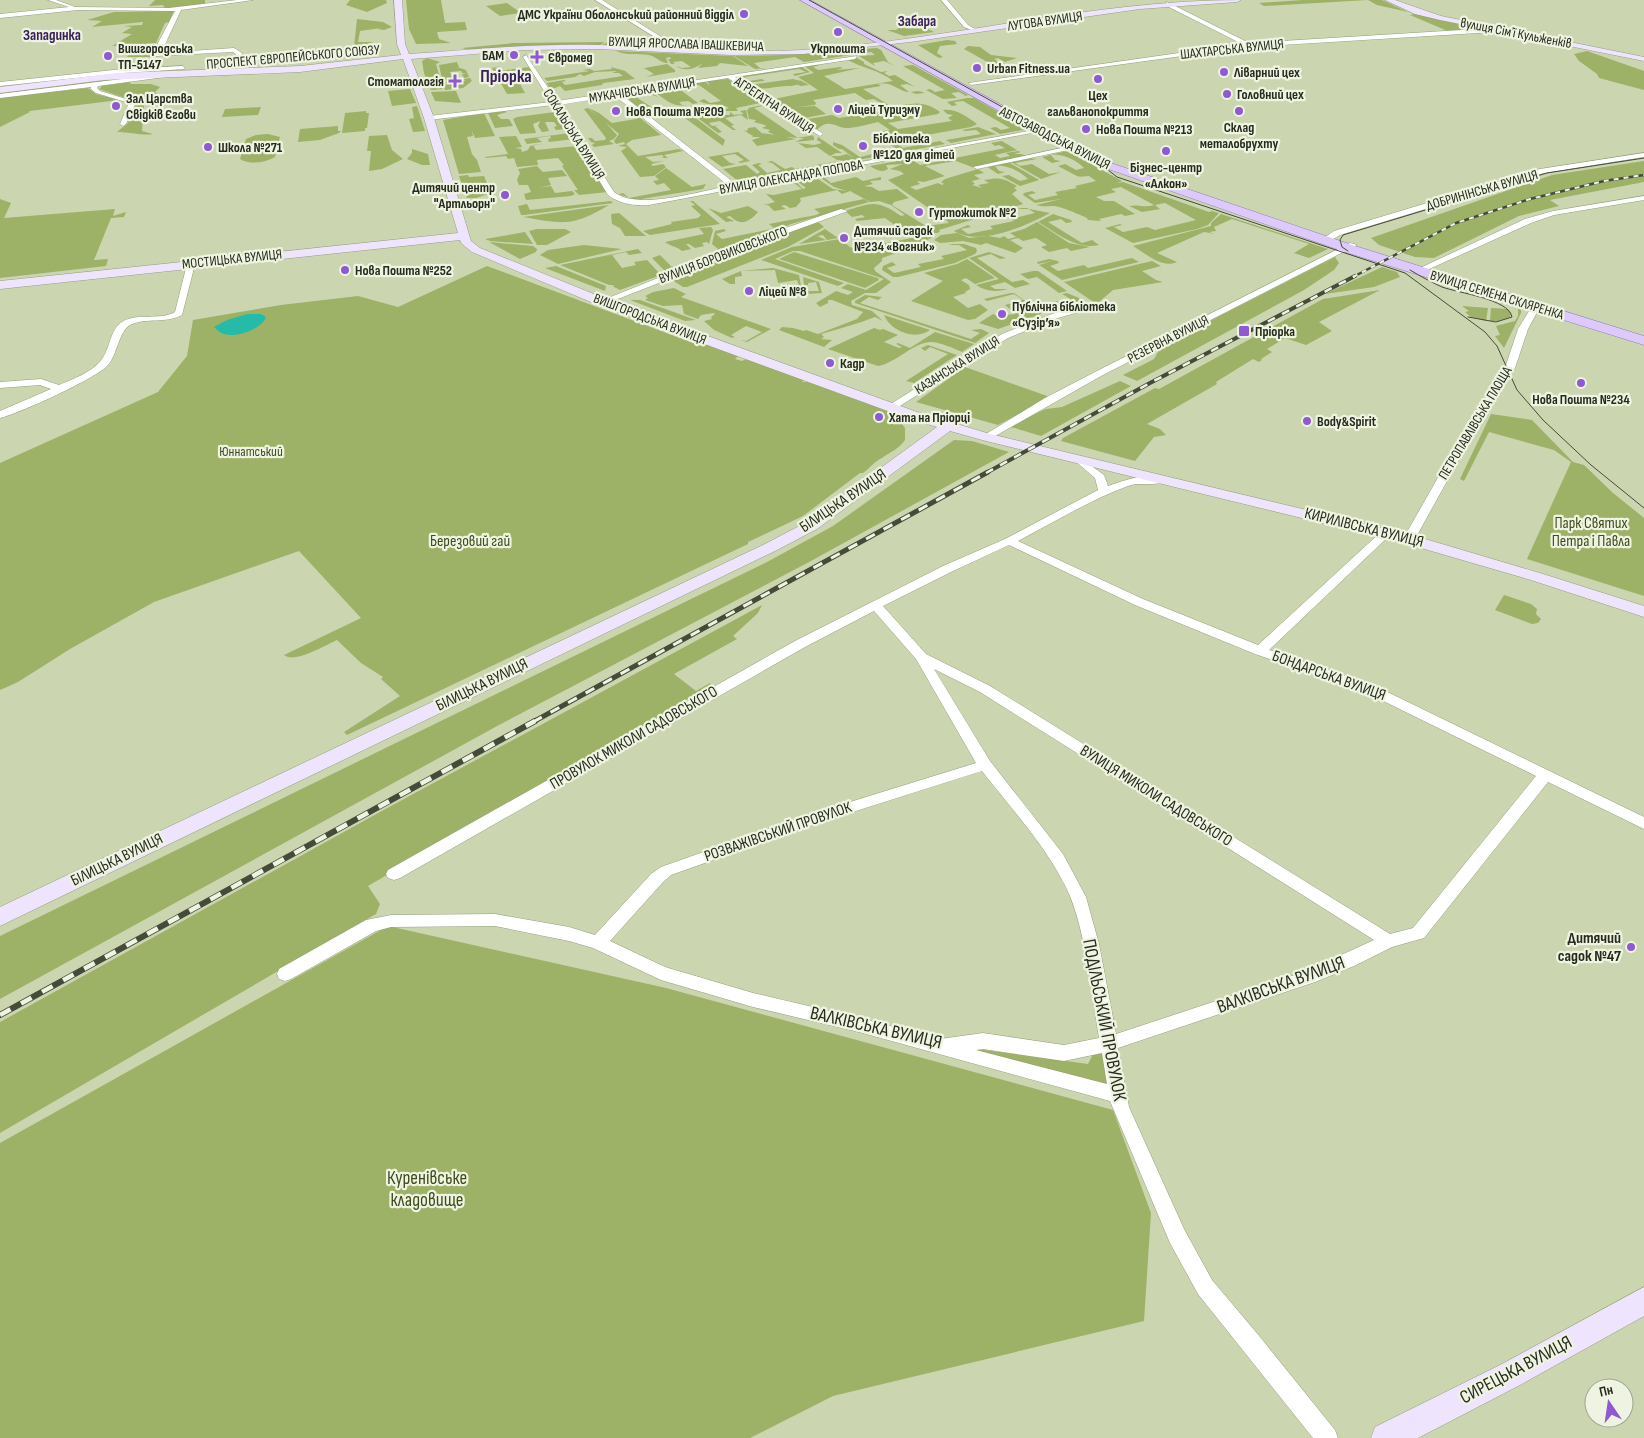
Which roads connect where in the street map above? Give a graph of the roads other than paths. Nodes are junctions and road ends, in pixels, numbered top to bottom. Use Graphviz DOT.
graph roads {
  1 [pos="51,0"];
  2 [pos="250,0"];
  3 [pos="398,0"];
  4 [pos="598,0"];
  5 [pos="804,0"];
  6 [pos="818,0"];
  7 [pos="944,0"];
  8 [pos="1158,0"];
  9 [pos="1237,0"];
  10 [pos="1389,0"];
  11 [pos="1166,4"];
  12 [pos="78,8"];
  13 [pos="179,9"];
  14 [pos="0,16"];
  15 [pos="1494,30"];
  16 [pos="975,31"];
  17 [pos="896,42"];
  18 [pos="668,43"];
  19 [pos="882,43"];
  20 [pos="1248,45"];
  21 [pos="399,48"];
  22 [pos="469,48"];
  23 [pos="377,49"];
  24 [pos="717,49"];
  25 [pos="406,57"];
  26 [pos="526,57"];
  27 [pos="855,57"];
  28 [pos="263,59"];
  29 [pos="1644,59"];
  30 [pos="238,62"];
  31 [pos="207,68"];
  32 [pos="187,70"];
  33 [pos="262,70"];
  34 [pos="729,76"];
  35 [pos="971,83"];
  36 [pos="0,84"];
  37 [pos="95,85"];
  38 [pos="0,90"];
  39 [pos="617,94"];
  40 [pos="0,96"];
  41 [pos="556,103"];
  42 [pos="429,118"];
  43 [pos="123,124"];
  44 [pos="1039,131"];
  45 [pos="820,134"];
  46 [pos="1071,148"];
  47 [pos="1644,155"];
  48 [pos="977,167"];
  49 [pos="735,187"];
  50 [pos="1644,198"];
  51 [pos="630,202"];
  52 [pos="844,211"];
  53 [pos="465,236"];
  54 [pos="1327,239"];
  55 [pos="1350,247"];
  56 [pos="191,264"];
  57 [pos="1424,268"];
  58 [pos="0,286"];
  59 [pos="602,302"];
  60 [pos="1536,306"];
  61 [pos="1083,308"];
  62 [pos="1644,336"];
  63 [pos="1644,341"];
  64 [pos="0,385"];
  65 [pos="58,388"];
  66 [pos="891,408"];
  67 [pos="0,415"];
  68 [pos="948,426"];
  69 [pos="986,436"];
  70 [pos="1079,460"];
  71 [pos="1164,479"];
  72 [pos="1104,491"];
  73 [pos="1386,533"];
  74 [pos="1409,539"];
  75 [pos="1009,541"];
  76 [pos="876,606"];
  77 [pos="1644,612"];
  78 [pos="1260,651"];
  79 [pos="921,657"];
  80 [pos="985,764"];
  81 [pos="1546,774"];
  82 [pos="1644,823"];
  83 [pos="394,874"];
  84 [pos="0,917"];
  85 [pos="1388,941"];
  86 [pos="598,943"];
  87 [pos="285,974"];
  88 [pos="1109,1044"];
  89 [pos="940,1047"];
  90 [pos="1117,1095"];
  91 [pos="1644,1301"];
  92 [pos="1327,1438"];
  93 [pos="1386,1438"];
  1 -- 12 [label="street"];
  2 -- 13 [label="street"];
  3 -- 21 [label="main road, ВИШГОРОДСЬКА ВУЛИЦЯ"];
  4 -- 18 [label="street"];
  5 -- 19 [label="main road, АВТОЗАВОДСЬКА ВУЛИЦЯ"];
  6 -- 17 [label="main road, АВТОЗАВОДСЬКА ВУЛИЦЯ"];
  7 -- 16 [label="street"];
  8 -- 11 [label="main road"];
  9 -- 11 [label="main road, ЛУГОВА ВУЛИЦЯ"];
  10 -- 15 [label="main road, вулиця Сімʼї Кульженків"];
  11 -- 16 [label="main road, ЛУГОВА ВУЛИЦЯ"];
  11 -- 20 [label="street"];
  12 -- 13 [label="street"];
  12 -- 14 [label="street"];
  13 -- 30 [label="street"];
  15 -- 20 [label="street, ШАХТАРСЬКА ВУЛИЦЯ"];
  15 -- 29 [label="main road, вулиця Сімʼї Кульженків"];
  16 -- 17 [label="main road, ЛУГОВА ВУЛИЦЯ"];
  17 -- 19 [label="main road, ЛУГОВА ВУЛИЦЯ"];
  17 -- 35 [label="main road, АВТОЗАВОДСЬКА ВУЛИЦЯ"];
  18 -- 22 [label="main road, ВУЛИЦЯ ЯРОСЛАВА ІВАШКЕВИЧА"];
  18 -- 24 [label="main road, ВУЛИЦЯ ЯРОСЛАВА ІВАШКЕВИЧА"];
  19 -- 24 [label="main road, ВУЛИЦЯ ЯРОСЛАВА ІВАШКЕВИЧА"];
  19 -- 44 [label="main road, АВТОЗАВОДСЬКА ВУЛИЦЯ"];
  20 -- 35 [label="street, ШАХТАРСЬКА ВУЛИЦЯ"];
  21 -- 22 [label="main road, ВУЛИЦЯ ЯРОСЛАВА ІВАШКЕВИЧА"];
  21 -- 25 [label="main road, ВИШГОРОДСЬКА ВУЛИЦЯ"];
  22 -- 24 [label="main road, ВУЛИЦЯ ЯРОСЛАВА ІВАШКЕВИЧА"];
  22 -- 25 [label="main road, ВУЛИЦЯ ЯРОСЛАВА ІВАШКЕВИЧА"];
  23 -- 28 [label="main road, ПРОСПЕКТ ЄВРОПЕЙСЬКОГО СОЮЗУ"];
  25 -- 33 [label="main road, ПРОСПЕКТ ЄВРОПЕЙСЬКОГО СОЮЗУ"];
  25 -- 42 [label="main road, ВИШГОРОДСЬКА ВУЛИЦЯ"];
  26 -- 41 [label="street, СОКАЛЬСЬКА ВУЛИЦЯ"];
  27 -- 34 [label="street, МУКАЧІВСЬКА ВУЛИЦЯ"];
  28 -- 30 [label="main road, ПРОСПЕКТ ЄВРОПЕЙСЬКОГО СОЮЗУ"];
  28 -- 33 [label="main road"];
  30 -- 31 [label="main road, ПРОСПЕКТ ЄВРОПЕЙСЬКОГО СОЮЗУ"];
  31 -- 32 [label="main road, ПРОСПЕКТ ЄВРОПЕЙСЬКОГО СОЮЗУ"];
  31 -- 33 [label="main road, ПРОСПЕКТ ЄВРОПЕЙСЬКОГО СОЮЗУ"];
  32 -- 36 [label="street, ПРОСПЕКТ ЄВРОПЕЙСЬКОГО СОЮЗУ"];
  32 -- 37 [label="street, ПРОСПЕКТ ЄВРОПЕЙСЬКОГО СОЮЗУ"];
  32 -- 38 [label="main road, ПРОСПЕКТ ЄВРОПЕЙСЬКОГО СОЮЗУ"];
  34 -- 39 [label="street, МУКАЧІВСЬКА ВУЛИЦЯ"];
  34 -- 45 [label="street, АГРЕГАТНА ВУЛИЦЯ"];
  35 -- 54 [label="main road, АВТОЗАВОДСЬКА ВУЛИЦЯ"];
  37 -- 40 [label="street, ПРОСПЕКТ ЄВРОПЕЙСЬКОГО СОЮЗУ"];
  37 -- 43 [label="street"];
  39 -- 41 [label="street, МУКАЧІВСЬКА ВУЛИЦЯ"];
  39 -- 49 [label="street"];
  41 -- 42 [label="street, МУКАЧІВСЬКА ВУЛИЦЯ"];
  41 -- 51 [label="street, СОКАЛЬСЬКА ВУЛИЦЯ"];
  42 -- 53 [label="main road, ВИШГОРОДСЬКА ВУЛИЦЯ"];
  44 -- 46 [label="main road, АВТОЗАВОДСЬКА ВУЛИЦЯ"];
  44 -- 49 [label="street, ВУЛИЦЯ ОЛЕКСАНДРА ПОПОВА"];
  46 -- 48 [label="street"];
  46 -- 54 [label="main road, АВТОЗАВОДСЬКА ВУЛИЦЯ"];
  47 -- 54 [label="street, ДОБРИНІНСЬКА ВУЛИЦЯ"];
  49 -- 51 [label="street, ВУЛИЦЯ ОЛЕКСАНДРА ПОПОВА"];
  50 -- 57 [label="street"];
  52 -- 59 [label="street, ВУЛИЦЯ БОРОВИКОВСЬКОГО"];
  53 -- 56 [label="main road, МОСТИЦЬКА ВУЛИЦЯ"];
  53 -- 59 [label="main road, ВИШГОРОДСЬКА ВУЛИЦЯ"];
  54 -- 55 [label="main road, АВТОЗАВОДСЬКА ВУЛИЦЯ"];
  55 -- 57 [label="main road, ВУЛИЦЯ СЕМЕНА СКЛЯРЕНКА"];
  55 -- 60 [label="main road, ВУЛИЦЯ СЕМЕНА СКЛЯРЕНКА"];
  55 -- 69 [label="street, РЕЗЕРВНА ВУЛИЦЯ"];
  56 -- 58 [label="main road, МОСТИЦЬКА ВУЛИЦЯ"];
  56 -- 65 [label="street"];
  57 -- 60 [label="main road, ВУЛИЦЯ СЕМЕНА СКЛЯРЕНКА"];
  59 -- 66 [label="main road, ВИШГОРОДСЬКА ВУЛИЦЯ"];
  60 -- 62 [label="main road, ВУЛИЦЯ СЕМЕНА СКЛЯРЕНКА"];
  60 -- 63 [label="main road, ВУЛИЦЯ СЕМЕНА СКЛЯРЕНКА"];
  60 -- 74 [label="street, ПЕТРОПАВЛІВСЬКА ПЛОЩА"];
  61 -- 66 [label="street, КАЗАНСЬКА ВУЛИЦЯ"];
  64 -- 65 [label="street"];
  65 -- 67 [label="street"];
  66 -- 68 [label="main road, ВИШГОРОДСЬКА ВУЛИЦЯ"];
  68 -- 69 [label="main road, ВИШГОРОДСЬКА ВУЛИЦЯ"];
  68 -- 84 [label="main road, БІЛИЦЬКА ВУЛИЦЯ"];
  69 -- 70 [label="main road, ВИШГОРОДСЬКА ВУЛИЦЯ"];
  70 -- 71 [label="main road, КИРИЛІВСЬКА ВУЛИЦЯ"];
  70 -- 72 [label="street"];
  71 -- 72 [label="street"];
  71 -- 73 [label="main road, КИРИЛІВСЬКА ВУЛИЦЯ"];
  72 -- 75 [label="street"];
  73 -- 74 [label="main road, КИРИЛІВСЬКА ВУЛИЦЯ"];
  73 -- 78 [label="street"];
  74 -- 77 [label="main road, КИРИЛІВСЬКА ВУЛИЦЯ"];
  75 -- 76 [label="street"];
  75 -- 78 [label="street, БОНДАРСЬКА ВУЛИЦЯ"];
  76 -- 79 [label="street, ПОДІЛЬСЬКИЙ ПРОВУЛОК"];
  76 -- 83 [label="street, ПРОВУЛОК МИКОЛИ САДОВСЬКОГО"];
  78 -- 81 [label="street, БОНДАРСЬКА ВУЛИЦЯ"];
  79 -- 80 [label="street, ПОДІЛЬСЬКИЙ ПРОВУЛОК"];
  79 -- 85 [label="street, ВУЛИЦЯ МИКОЛИ САДОВСЬКОГО"];
  80 -- 86 [label="street, РОЗВАЖІВСЬКИЙ ПРОВУЛОК"];
  80 -- 88 [label="street, ПОДІЛЬСЬКИЙ ПРОВУЛОК"];
  81 -- 82 [label="street, БОНДАРСЬКА ВУЛИЦЯ"];
  81 -- 85 [label="street, ВАЛКІВСЬКА ВУЛИЦЯ"];
  85 -- 88 [label="street, ВАЛКІВСЬКА ВУЛИЦЯ"];
  86 -- 87 [label="street, ВАЛКІВСЬКА ВУЛИЦЯ"];
  86 -- 89 [label="street, ВАЛКІВСЬКА ВУЛИЦЯ"];
  88 -- 89 [label="street, ВАЛКІВСЬКА ВУЛИЦЯ"];
  88 -- 90 [label="street, ПОДІЛЬСЬКИЙ ПРОВУЛОК"];
  89 -- 90 [label="street"];
  90 -- 92 [label="street, ПОДІЛЬСЬКИЙ ПРОВУЛОК"];
  91 -- 93 [label="main road, СИРЕЦЬКА ВУЛИЦЯ"];
}
